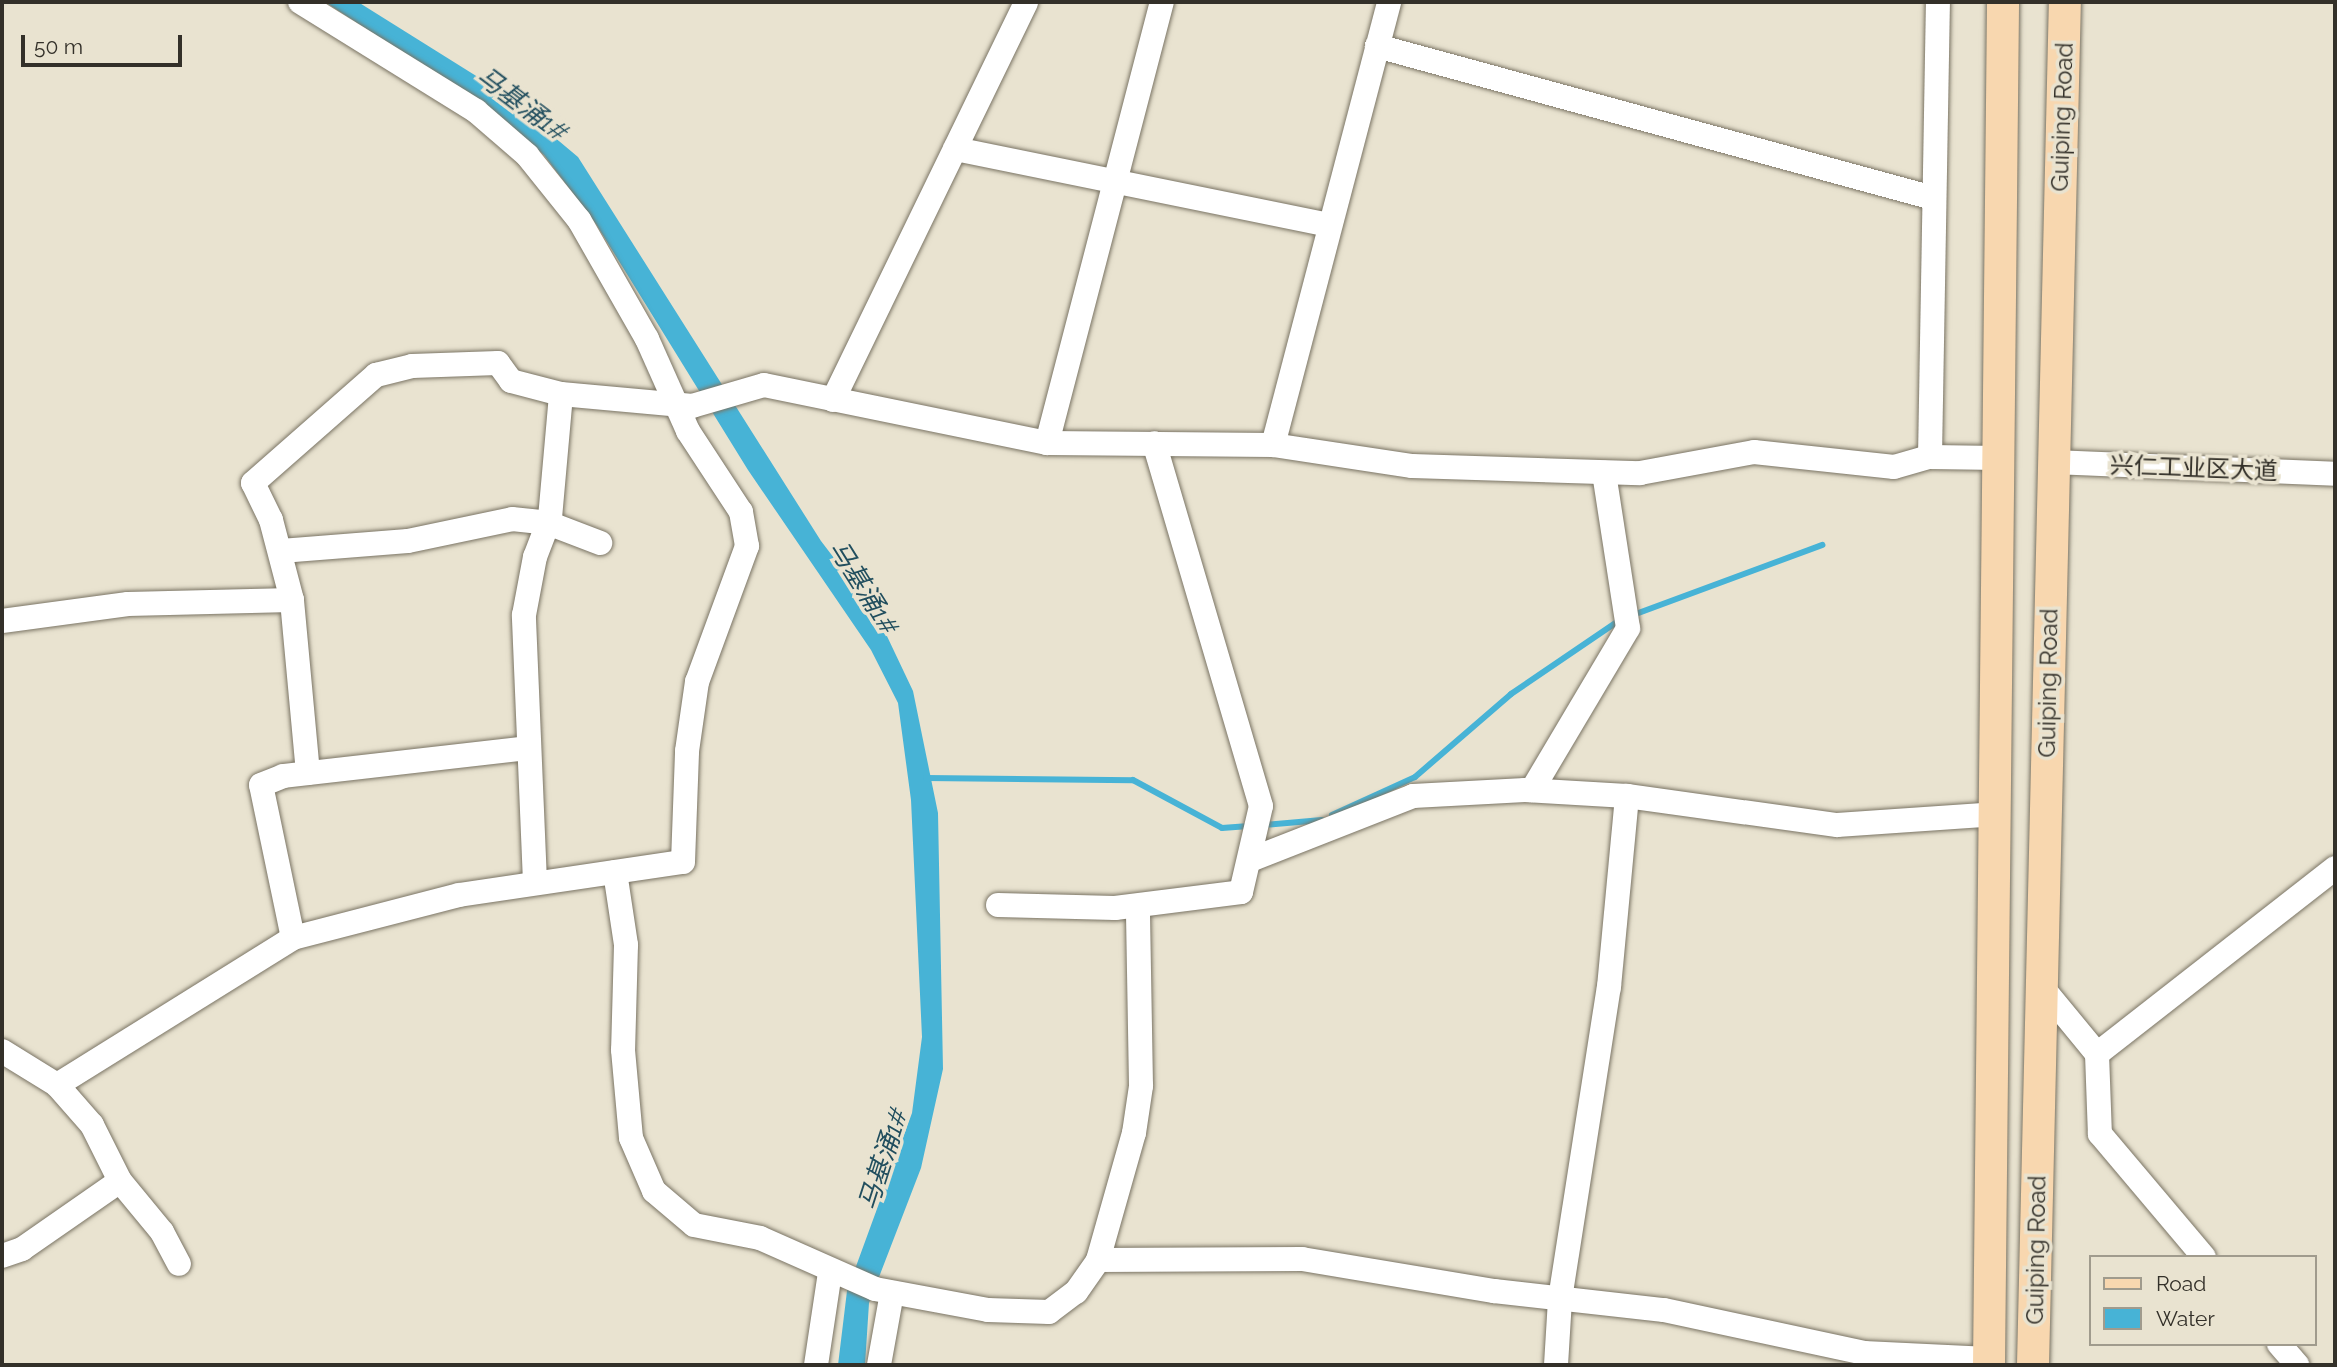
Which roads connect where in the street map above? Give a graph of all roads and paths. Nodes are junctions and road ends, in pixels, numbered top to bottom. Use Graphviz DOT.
graph roads {
  1 [pos="300,2"];
  2 [pos="1026,2"];
  3 [pos="1162,2"];
  4 [pos="1389,2"];
  5 [pos="1938,2"];
  6 [pos="2003,2"];
  7 [pos="2065,2"];
  8 [pos="1377,46"];
  9 [pos="955,149"];
  10 [pos="1114,182"];
  11 [pos="1933,198"];
  12 [pos="1328,225"];
  13 [pos="561,394"];
  14 [pos="833,400"];
  15 [pos="686,406"];
  16 [pos="1047,443"];
  17 [pos="1154,443"];
  18 [pos="1273,445"];
  19 [pos="1930,457"];
  20 [pos="2000,458"];
  21 [pos="2053,462"];
  22 [pos="1604,473"];
  23 [pos="2335,474"];
  24 [pos="548,523"];
  25 [pos="600,543"];
  26 [pos="281,551"];
  27 [pos="292,600"];
  28 [pos="2,621"];
  29 [pos="528,748"];
  30 [pos="308,773"];
  31 [pos="1532,790"];
  32 [pos="1627,796"];
  33 [pos="1998,814"];
  34 [pos="1250,860"];
  35 [pos="2335,868"];
  36 [pos="615,872"];
  37 [pos="535,882"];
  38 [pos="998,905"];
  39 [pos="1138,906"];
  40 [pos="293,938"];
  41 [pos="2042,987"];
  42 [pos="2,1051"];
  43 [pos="2097,1054"];
  44 [pos="57,1085"];
  45 [pos="120,1181"];
  46 [pos="2202,1255"];
  47 [pos="2,1256"];
  48 [pos="1098,1260"];
  49 [pos="179,1264"];
  50 [pos="836,1275"];
  51 [pos="883,1291"];
  52 [pos="1560,1299"];
  53 [pos="2281,1346"];
  54 [pos="1989,1362"];
  55 [pos="816,1365"];
  56 [pos="879,1365"];
  57 [pos="1556,1365"];
  58 [pos="2034,1365"];
  59 [pos="2297,1365"];
  1 -- 15 [label="street"];
  2 -- 9 [label="street"];
  3 -- 10 [label="street"];
  4 -- 8 [label="street"];
  5 -- 11 [label="street"];
  6 -- 20 [label="main road, Guiping Road"];
  7 -- 21 [label="main road, Guiping Road"];
  8 -- 11 [label="street"];
  8 -- 12 [label="street"];
  9 -- 10 [label="street"];
  9 -- 14 [label="street"];
  10 -- 12 [label="street"];
  10 -- 16 [label="street"];
  11 -- 19 [label="street"];
  12 -- 18 [label="street"];
  13 -- 15 [label="street"];
  13 -- 24 [label="street"];
  13 -- 26 [label="street"];
  14 -- 15 [label="street"];
  14 -- 16 [label="street"];
  15 -- 36 [label="street"];
  16 -- 17 [label="street"];
  17 -- 18 [label="street"];
  17 -- 34 [label="street"];
  18 -- 22 [label="street"];
  19 -- 20 [label="street"];
  19 -- 22 [label="street"];
  20 -- 33 [label="main road, Guiping Road"];
  21 -- 23 [label="street, 兴仁工业区大道"];
  21 -- 41 [label="main road, Guiping Road"];
  22 -- 31 [label="street"];
  24 -- 25 [label="street"];
  24 -- 26 [label="street"];
  24 -- 29 [label="street"];
  26 -- 27 [label="street"];
  27 -- 28 [label="street"];
  27 -- 30 [label="street"];
  29 -- 30 [label="street"];
  29 -- 37 [label="street"];
  30 -- 40 [label="street"];
  31 -- 32 [label="street"];
  31 -- 34 [label="street"];
  32 -- 33 [label="street"];
  32 -- 52 [label="street"];
  33 -- 54 [label="main road, Guiping Road"];
  34 -- 39 [label="street"];
  35 -- 43 [label="street"];
  36 -- 37 [label="street"];
  36 -- 50 [label="street"];
  37 -- 40 [label="street"];
  38 -- 39 [label="street"];
  39 -- 48 [label="street"];
  40 -- 44 [label="street"];
  41 -- 43 [label="street"];
  41 -- 58 [label="main road, Guiping Road"];
  42 -- 44 [label="street"];
  43 -- 46 [label="street"];
  44 -- 45 [label="street"];
  45 -- 47 [label="street"];
  45 -- 49 [label="street"];
  48 -- 51 [label="street"];
  48 -- 52 [label="street"];
  50 -- 51 [label="street"];
  50 -- 55 [label="street"];
  51 -- 56 [label="street"];
  52 -- 54 [label="street"];
  52 -- 57 [label="street"];
  53 -- 59 [label="street"];
}
